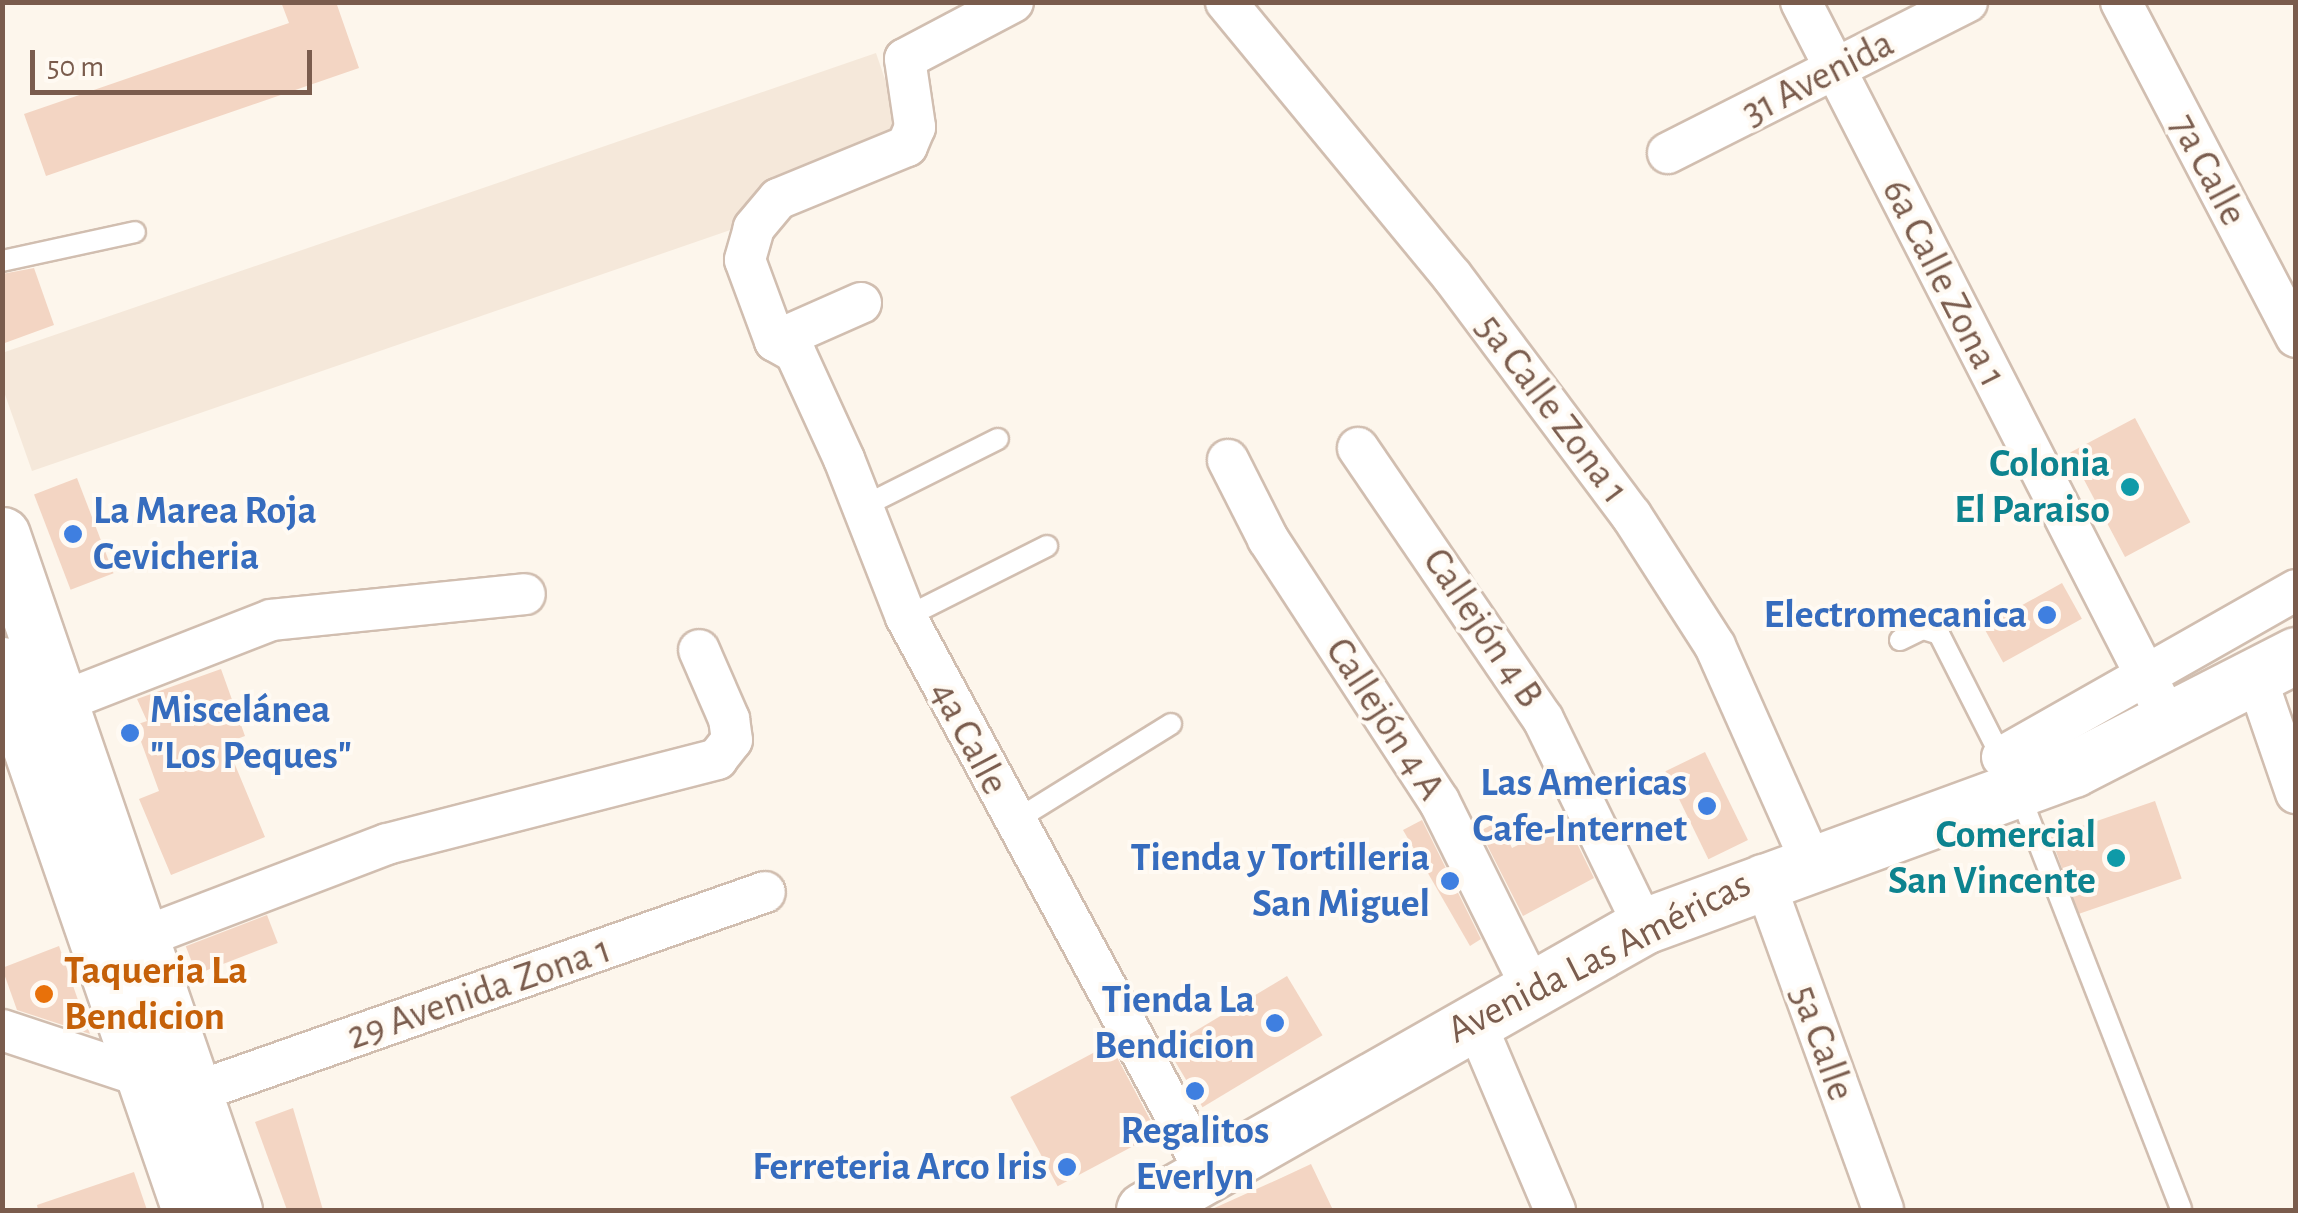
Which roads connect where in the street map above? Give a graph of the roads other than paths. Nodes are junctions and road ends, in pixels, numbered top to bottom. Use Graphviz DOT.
graph roads {
  1 [pos="1013,2"];
  2 [pos="1226,2"];
  3 [pos="1800,2"];
  4 [pos="1967,2"];
  5 [pos="2121,2"];
  6 [pos="1835,70"];
  7 [pos="1668,153"];
  8 [pos="135,232"];
  9 [pos="2,261"];
  10 [pos="861,303"];
  11 [pos="2296,337"];
  12 [pos="775,341"];
  13 [pos="998,440"];
  14 [pos="1358,448"];
  15 [pos="1228,460"];
  16 [pos="862,507"];
  17 [pos="2,534"];
  18 [pos="1047,546"];
  19 [pos="2296,590"];
  20 [pos="525,594"];
  21 [pos="906,617"];
  22 [pos="1900,640"];
  23 [pos="700,650"];
  24 [pos="2,665"];
  25 [pos="2276,666"];
  26 [pos="2144,674"];
  27 [pos="2170,723"];
  28 [pos="29,724"];
  29 [pos="1171,724"];
  30 [pos="2010,773"];
  31 [pos="2296,792"];
  32 [pos="1013,822"];
  33 [pos="1786,867"];
  34 [pos="765,892"];
  35 [pos="1644,926"];
  36 [pos="141,938"];
  37 [pos="1530,984"];
  38 [pos="1472,1018"];
  39 [pos="2,1030"];
  40 [pos="168,1086"];
  41 [pos="1206,1172"];
  42 [pos="2181,1209"];
  43 [pos="190,1210"];
  44 [pos="234,1210"];
  45 [pos="1144,1210"];
  46 [pos="1555,1210"];
  47 [pos="1883,1210"];
  1 -- 12 [label="street, 4a Calle"];
  2 -- 33 [label="street, 5a Calle Zona 1"];
  3 -- 6 [label="street, 6a Calle Zona 1"];
  4 -- 6 [label="street, 31 Avenida"];
  5 -- 11 [label="street, 7a Calle"];
  6 -- 7 [label="street, 31 Avenida"];
  6 -- 26 [label="street, 6a Calle Zona 1"];
  8 -- 9 [label="lane"];
  10 -- 12 [label="street"];
  12 -- 16 [label="street, 4a Calle"];
  13 -- 16 [label="lane"];
  14 -- 35 [label="street, Callejón 4 B"];
  15 -- 37 [label="street, Callejón 4 A"];
  16 -- 21 [label="street, 4a Calle"];
  17 -- 28 [label="main road"];
  18 -- 21 [label="lane"];
  19 -- 26 [label="street"];
  20 -- 28 [label="street"];
  21 -- 32 [label="street, 4a Calle"];
  22 -- 30 [label="lane"];
  23 -- 36 [label="street"];
  24 -- 28 [label="main road"];
  25 -- 27 [label="main road, Avenida Las Américas"];
  25 -- 31 [label="street"];
  26 -- 27 [label="street, 6a Calle Zona 1"];
  26 -- 30 [label="street"];
  27 -- 30 [label="main road, Avenida Las Américas"];
  28 -- 36 [label="main road"];
  28 -- 40 [label="main road"];
  29 -- 32 [label="lane"];
  30 -- 33 [label="main road, Avenida Las Américas"];
  30 -- 42 [label="lane"];
  32 -- 41 [label="street, 4a Calle"];
  33 -- 35 [label="main road, Avenida Las Américas"];
  33 -- 47 [label="street, 5a Calle"];
  34 -- 40 [label="street, 29 Avenida Zona 1"];
  35 -- 37 [label="main road, Avenida Las Américas"];
  36 -- 40 [label="main road"];
  37 -- 38 [label="main road, Avenida Las Américas"];
  38 -- 41 [label="main road, Avenida Las Américas"];
  38 -- 46 [label="street"];
  39 -- 40 [label="street"];
  40 -- 43 [label="main road"];
  40 -- 44 [label="main road"];
  41 -- 45 [label="main road, Avenida Las Américas"];
}
